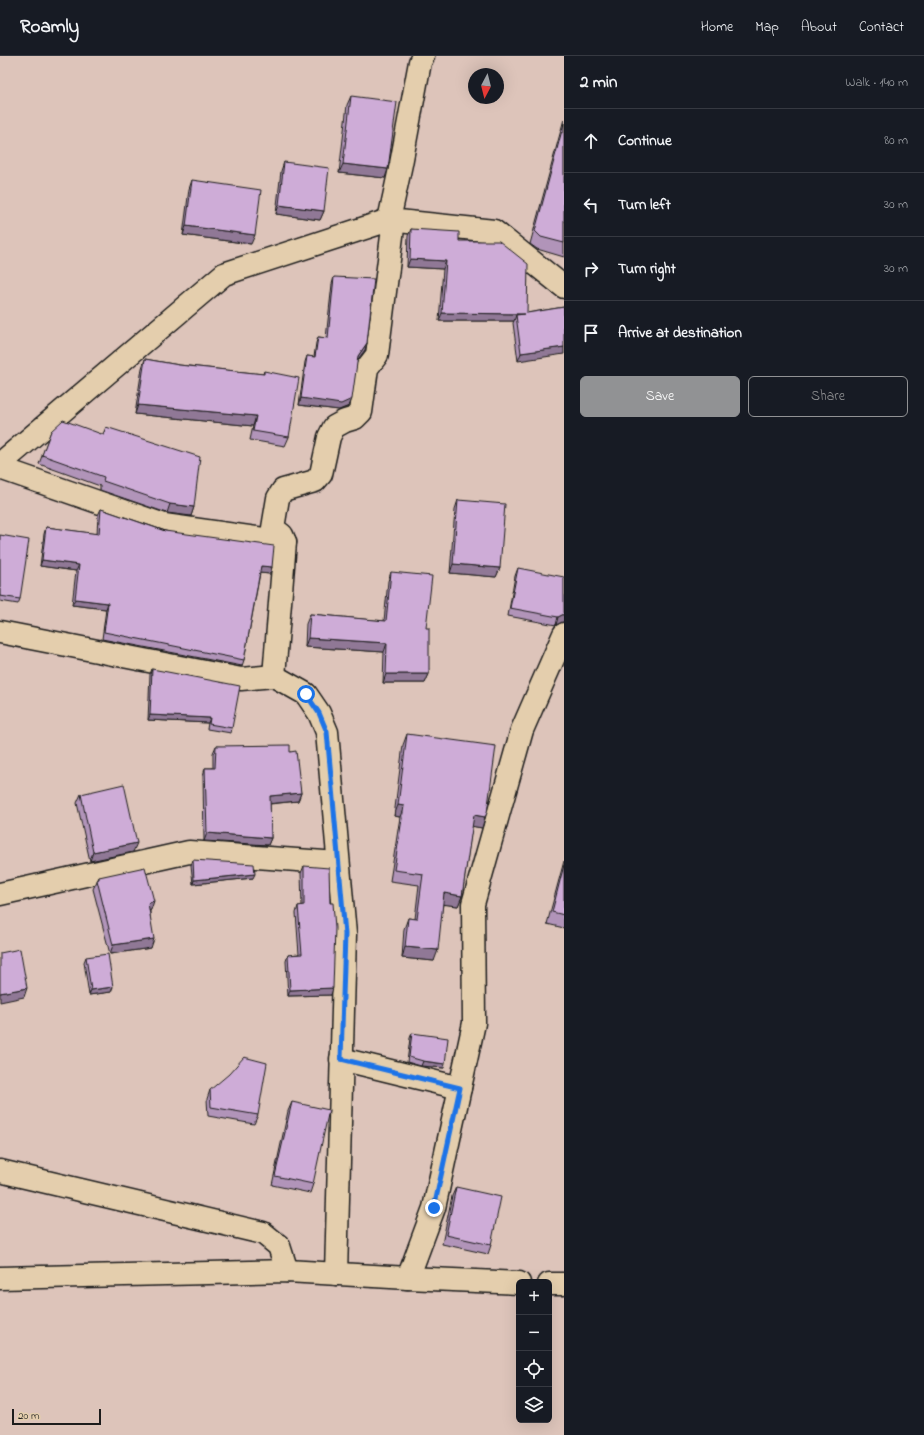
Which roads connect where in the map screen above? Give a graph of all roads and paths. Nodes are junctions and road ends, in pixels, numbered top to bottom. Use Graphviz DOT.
graph roads {
  1 [pos="423,56"];
  2 [pos="392,220"];
  3 [pos="564,287"];
  4 [pos="0,464"];
  5 [pos="0,468"];
  6 [pos="285,542"];
  7 [pos="0,632"];
  8 [pos="564,634"];
  9 [pos="274,676"];
  10 [pos="338,863"];
  11 [pos="0,894"];
  12 [pos="341,1059"];
  13 [pos="460,1088"];
  14 [pos="0,1171"];
  15 [pos="287,1271"];
  16 [pos="336,1274"];
  17 [pos="0,1278"];
  18 [pos="408,1278"];
  19 [pos="516,1283"];
  20 [pos="552,1284"];
  21 [pos="564,1284"];
  1 -- 2 [label="street"];
  2 -- 3 [label="street"];
  2 -- 4 [label="street"];
  2 -- 6 [label="street"];
  5 -- 6 [label="street"];
  6 -- 9 [label="street"];
  7 -- 9 [label="street"];
  8 -- 13 [label="street"];
  9 -- 10 [label="street"];
  10 -- 11 [label="street"];
  10 -- 12 [label="street"];
  12 -- 13 [label="street"];
  12 -- 16 [label="street"];
  13 -- 18 [label="street"];
  14 -- 15 [label="street"];
  15 -- 16 [label="street"];
  15 -- 17 [label="street"];
  16 -- 18 [label="street"];
  18 -- 19 [label="street"];
  20 -- 21 [label="street"];
}
